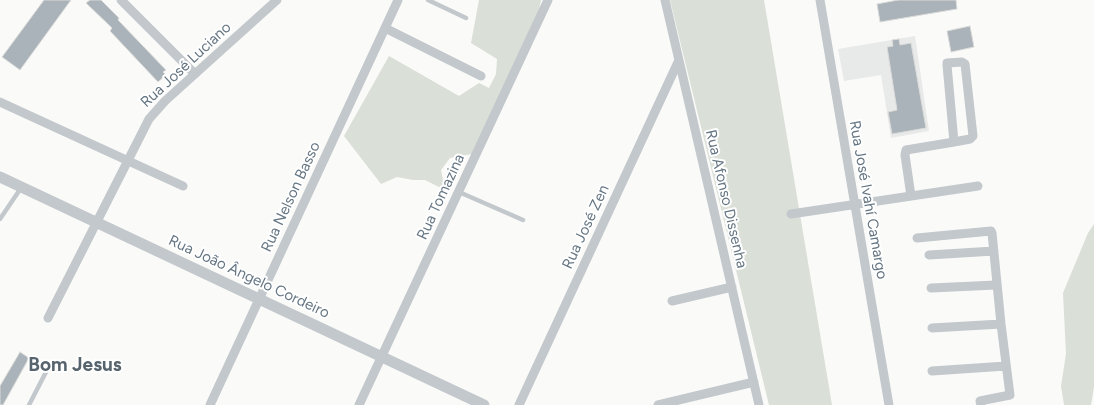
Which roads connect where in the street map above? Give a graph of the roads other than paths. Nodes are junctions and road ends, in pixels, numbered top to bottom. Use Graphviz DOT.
graph roads {
  1 [pos="121,0"];
  2 [pos="278,0"];
  3 [pos="398,0"];
  4 [pos="428,0"];
  5 [pos="548,0"];
  6 [pos="665,0"];
  7 [pos="820,0"];
  8 [pos="466,18"];
  9 [pos="385,28"];
  10 [pos="679,60"];
  11 [pos="195,74"];
  12 [pos="481,76"];
  13 [pos="0,102"];
  14 [pos="954,142"];
  15 [pos="127,160"];
  16 [pos="0,177"];
  17 [pos="183,186"];
  18 [pos="978,186"];
  19 [pos="22,187"];
  20 [pos="459,192"];
  21 [pos="911,196"];
  22 [pos="855,205"];
  23 [pos="791,214"];
  24 [pos="0,219"];
  25 [pos="523,220"];
  26 [pos="96,222"];
  27 [pos="917,238"];
  28 [pos="994,251"];
  29 [pos="929,255"];
  30 [pos="996,285"];
  31 [pos="732,287"];
  32 [pos="931,288"];
  33 [pos="259,299"];
  34 [pos="672,301"];
  35 [pos="48,318"];
  36 [pos="1000,324"];
  37 [pos="932,328"];
  38 [pos="382,357"];
  39 [pos="1006,366"];
  40 [pos="932,371"];
  41 [pos="46,372"];
  42 [pos="754,382"];
  43 [pos="29,405"];
  44 [pos="210,405"];
  45 [pos="359,405"];
  46 [pos="484,405"];
  47 [pos="519,405"];
  48 [pos="658,405"];
  49 [pos="759,405"];
  50 [pos="889,405"];
  51 [pos="981,405"];
  1 -- 11 [label="street"];
  2 -- 11 [label="street, Rua José Luciano"];
  3 -- 9 [label="street, Rua Nelson Basso"];
  4 -- 8 [label="lane"];
  5 -- 20 [label="street, Rua Tomazina"];
  6 -- 10 [label="street, Rua Afonso Dissenha"];
  7 -- 22 [label="street, Rua José Ivahí Camargo"];
  9 -- 12 [label="street"];
  9 -- 33 [label="street, Rua Nelson Basso"];
  10 -- 31 [label="street, Rua Afonso Dissenha"];
  10 -- 47 [label="street, Rua José Zen"];
  11 -- 15 [label="street, Rua José Luciano"];
  13 -- 15 [label="street"];
  14 -- 14 [label="street"];
  14 -- 21 [label="street"];
  15 -- 17 [label="street"];
  15 -- 26 [label="street, Rua José Luciano"];
  16 -- 19 [label="street, Rua João Ângelo Cordeiro"];
  18 -- 21 [label="street"];
  19 -- 24 [label="lane"];
  19 -- 26 [label="street, Rua João Ângelo Cordeiro"];
  20 -- 25 [label="lane"];
  20 -- 38 [label="street, Rua Tomazina"];
  21 -- 22 [label="street"];
  22 -- 23 [label="street"];
  22 -- 50 [label="street, Rua José Ivahí Camargo"];
  26 -- 33 [label="street, Rua João Ângelo Cordeiro"];
  26 -- 35 [label="street, Rua José Luciano"];
  27 -- 28 [label="street"];
  28 -- 29 [label="street"];
  28 -- 30 [label="street"];
  30 -- 32 [label="street"];
  30 -- 36 [label="street"];
  31 -- 34 [label="street"];
  31 -- 42 [label="street, Rua Afonso Dissenha"];
  33 -- 38 [label="street, Rua João Ângelo Cordeiro"];
  33 -- 44 [label="street, Rua Nelson Basso"];
  36 -- 37 [label="street"];
  36 -- 39 [label="street"];
  38 -- 45 [label="street, Rua Tomazina"];
  38 -- 46 [label="street, Rua João Ângelo Cordeiro"];
  39 -- 40 [label="street"];
  39 -- 51 [label="street"];
  41 -- 43 [label="lane"];
  42 -- 48 [label="street"];
  42 -- 49 [label="street, Rua Afonso Dissenha"];
}
